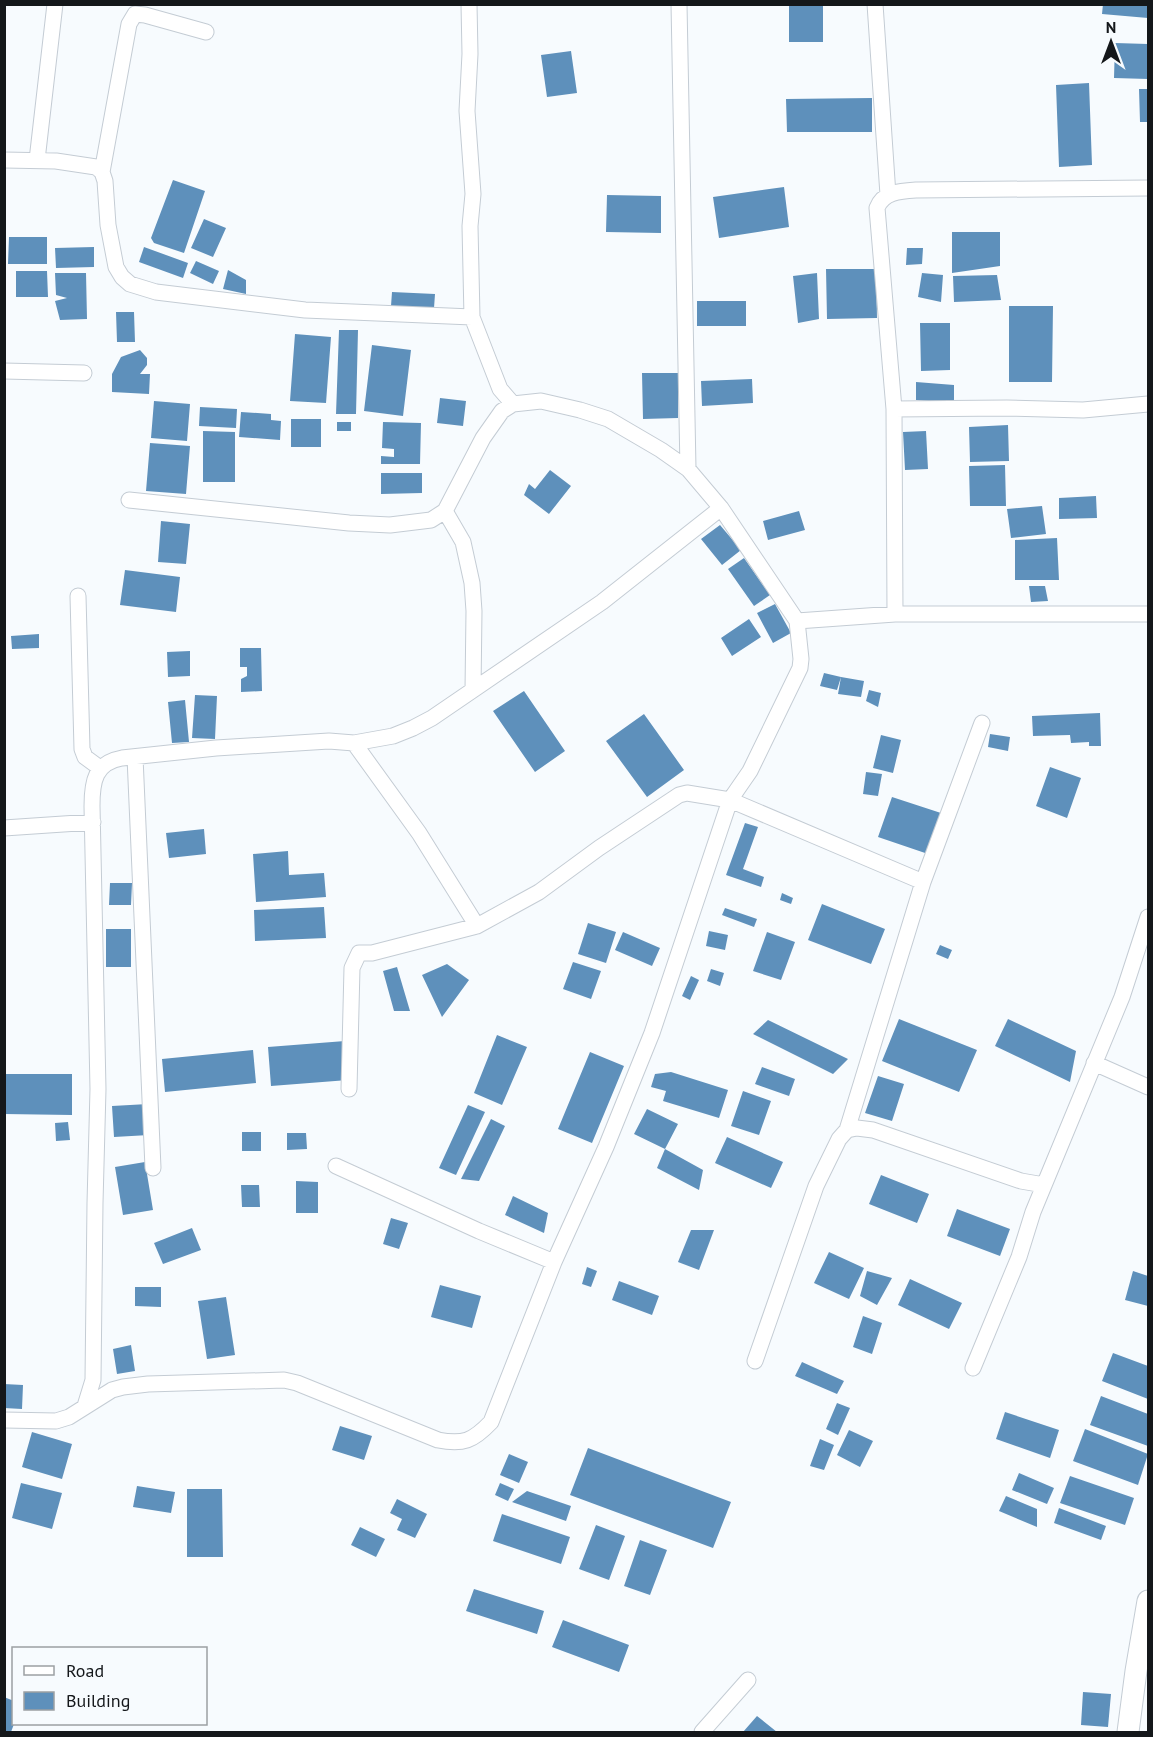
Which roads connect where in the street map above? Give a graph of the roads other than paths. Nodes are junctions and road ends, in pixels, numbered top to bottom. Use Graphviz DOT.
graph roads {
  1 [pos="55,4"];
  2 [pos="469,4"];
  3 [pos="679,4"];
  4 [pos="875,4"];
  5 [pos="206,32"];
  6 [pos="4,160"];
  7 [pos="37,160"];
  8 [pos="102,172"];
  9 [pos="1149,188"];
  10 [pos="888,195"];
  11 [pos="472,317"];
  12 [pos="4,371"];
  13 [pos="84,372"];
  14 [pos="513,404"];
  15 [pos="1149,404"];
  16 [pos="894,409"];
  17 [pos="688,469"];
  18 [pos="129,500"];
  19 [pos="720,508"];
  20 [pos="445,511"];
  21 [pos="78,596"];
  22 [pos="895,614"];
  23 [pos="1149,614"];
  24 [pos="797,621"];
  25 [pos="473,690"];
  26 [pos="982,723"];
  27 [pos="354,743"];
  28 [pos="135,756"];
  29 [pos="100,768"];
  30 [pos="730,800"];
  31 [pos="93,822"];
  32 [pos="4,828"];
  33 [pos="924,882"];
  34 [pos="1149,917"];
  35 [pos="477,926"];
  36 [pos="1094,1063"];
  37 [pos="1149,1087"];
  38 [pos="349,1089"];
  39 [pos="847,1130"];
  40 [pos="336,1166"];
  41 [pos="153,1167"];
  42 [pos="1044,1185"];
  43 [pos="554,1262"];
  44 [pos="755,1360"];
  45 [pos="973,1368"];
  46 [pos="93,1380"];
  47 [pos="112,1390"];
  48 [pos="85,1406"];
  49 [pos="4,1420"];
  50 [pos="1149,1601"];
  51 [pos="748,1680"];
  52 [pos="702,1732"];
  53 [pos="1128,1732"];
  1 -- 7 [label="street"];
  2 -- 11 [label="street"];
  3 -- 17 [label="street"];
  4 -- 10 [label="street"];
  5 -- 8 [label="street"];
  6 -- 7 [label="street"];
  7 -- 8 [label="street"];
  8 -- 11 [label="street"];
  9 -- 10 [label="street"];
  10 -- 16 [label="street"];
  11 -- 14 [label="street"];
  12 -- 13 [label="street"];
  14 -- 17 [label="street"];
  14 -- 20 [label="street"];
  15 -- 16 [label="street"];
  16 -- 22 [label="street"];
  17 -- 19 [label="street"];
  18 -- 20 [label="street"];
  19 -- 24 [label="street"];
  19 -- 25 [label="street"];
  20 -- 25 [label="street"];
  21 -- 29 [label="street"];
  22 -- 23 [label="street"];
  22 -- 24 [label="street"];
  24 -- 30 [label="street"];
  25 -- 27 [label="street"];
  26 -- 33 [label="street"];
  27 -- 28 [label="street"];
  27 -- 35 [label="street"];
  28 -- 29 [label="street"];
  28 -- 41 [label="street"];
  29 -- 31 [label="street"];
  30 -- 33 [label="street"];
  30 -- 35 [label="street"];
  30 -- 43 [label="street"];
  31 -- 32 [label="street"];
  31 -- 46 [label="street"];
  33 -- 39 [label="street"];
  34 -- 36 [label="street"];
  35 -- 38 [label="street"];
  36 -- 37 [label="street"];
  36 -- 42 [label="street"];
  39 -- 42 [label="street"];
  39 -- 44 [label="street"];
  40 -- 43 [label="street"];
  42 -- 45 [label="street"];
  43 -- 47 [label="street"];
  46 -- 47 [label="street"];
  46 -- 48 [label="street"];
  47 -- 48 [label="street"];
  48 -- 49 [label="street"];
  50 -- 53 [label="street"];
  51 -- 52 [label="street"];
}
